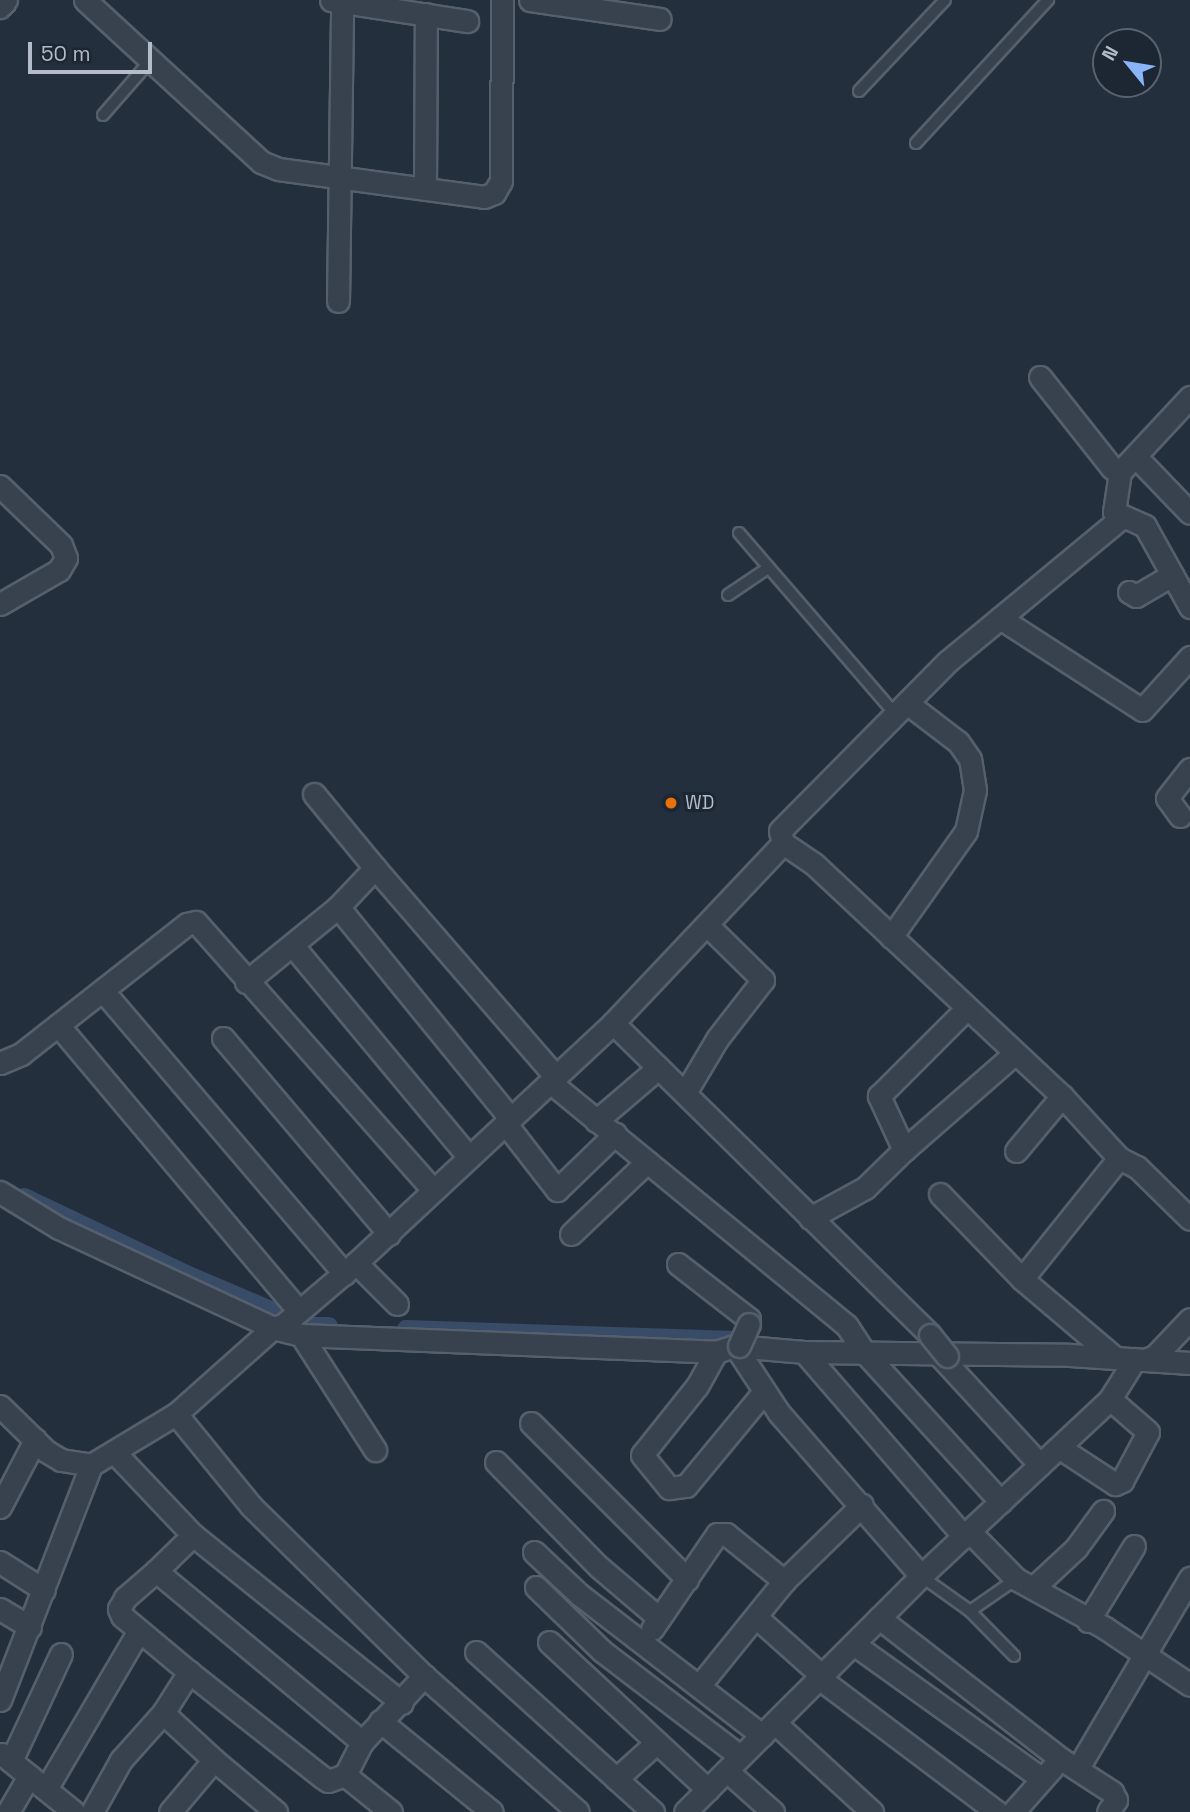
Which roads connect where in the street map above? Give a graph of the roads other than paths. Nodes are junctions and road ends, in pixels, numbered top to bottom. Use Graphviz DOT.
graph roads {
  1 [pos="6,0"];
  2 [pos="85,0"];
  3 [pos="502,0"];
  4 [pos="530,0"];
  5 [pos="945,0"];
  6 [pos="1048,0"];
  7 [pos="337,1"];
  8 [pos="0,7"];
  9 [pos="426,14"];
  10 [pos="660,19"];
  11 [pos="467,21"];
  12 [pos="151,60"];
  13 [pos="859,90"];
  14 [pos="103,115"];
  15 [pos="916,143"];
  16 [pos="339,177"];
  17 [pos="425,189"];
  18 [pos="338,302"];
  19 [pos="1040,377"];
  20 [pos="1188,404"];
  21 [pos="1137,466"];
  22 [pos="0,486"];
  23 [pos="1190,513"];
  24 [pos="1128,518"];
  25 [pos="739,533"];
  26 [pos="768,568"];
  27 [pos="1172,575"];
  28 [pos="1129,592"];
  29 [pos="728,595"];
  30 [pos="0,604"];
  31 [pos="1190,607"];
  32 [pos="1007,622"];
  33 [pos="1190,657"];
  34 [pos="904,708"];
  35 [pos="1190,769"];
  36 [pos="314,794"];
  37 [pos="1180,817"];
  38 [pos="782,839"];
  39 [pos="375,868"];
  40 [pos="338,907"];
  41 [pos="708,926"];
  42 [pos="891,937"];
  43 [pos="293,946"];
  44 [pos="246,982"];
  45 [pos="103,991"];
  46 [pos="967,1009"];
  47 [pos="613,1023"];
  48 [pos="58,1025"];
  49 [pos="223,1038"];
  50 [pos="1015,1053"];
  51 [pos="0,1063"];
  52 [pos="659,1068"];
  53 [pos="553,1079"];
  54 [pos="685,1093"];
  55 [pos="1062,1096"];
  56 [pos="507,1121"];
  57 [pos="596,1121"];
  58 [pos="615,1133"];
  59 [pos="904,1150"];
  60 [pos="1016,1151"];
  61 [pos="469,1157"];
  62 [pos="1119,1158"];
  63 [pos="647,1162"];
  64 [pos="433,1190"];
  65 [pos="0,1192"];
  66 [pos="940,1194"];
  67 [pos="1188,1214"];
  68 [pos="810,1218"];
  69 [pos="389,1234"];
  70 [pos="571,1234"];
  71 [pos="678,1264"];
  72 [pos="350,1269"];
  73 [pos="1021,1279"];
  74 [pos="397,1304"];
  75 [pos="1187,1322"];
  76 [pos="290,1323"];
  77 [pos="730,1348"];
  78 [pos="804,1352"];
  79 [pos="864,1352"];
  80 [pos="1125,1354"];
  81 [pos="943,1356"];
  82 [pos="1190,1363"];
  83 [pos="763,1393"];
  84 [pos="1111,1398"];
  85 [pos="0,1406"];
  86 [pos="176,1414"];
  87 [pos="531,1423"];
  88 [pos="35,1440"];
  89 [pos="1060,1448"];
  90 [pos="375,1450"];
  91 [pos="116,1454"];
  92 [pos="496,1462"];
  93 [pos="91,1465"];
  94 [pos="1040,1465"];
  95 [pos="1001,1502"];
  96 [pos="862,1505"];
  97 [pos="0,1507"];
  98 [pos="1103,1511"];
  99 [pos="967,1534"];
  100 [pos="193,1535"];
  101 [pos="1134,1546"];
  102 [pos="534,1552"];
  103 [pos="0,1562"];
  104 [pos="156,1571"];
  105 [pos="921,1576"];
  106 [pos="1190,1578"];
  107 [pos="687,1579"];
  108 [pos="784,1581"];
  109 [pos="1025,1583"];
  110 [pos="537,1587"];
  111 [pos="44,1590"];
  112 [pos="0,1609"];
  113 [pos="970,1611"];
  114 [pos="757,1617"];
  115 [pos="659,1618"];
  116 [pos="879,1618"];
  117 [pos="1088,1621"];
  118 [pos="30,1627"];
  119 [pos="138,1632"];
  120 [pos="549,1642"];
  121 [pos="643,1642"];
  122 [pos="855,1646"];
  123 [pos="477,1652"];
  124 [pos="61,1654"];
  125 [pos="1014,1656"];
  126 [pos="1145,1656"];
  127 [pos="189,1672"];
  128 [pos="425,1676"];
  129 [pos="820,1676"];
  130 [pos="1190,1685"];
  131 [pos="699,1686"];
  132 [pos="1,1696"];
  133 [pos="402,1703"];
  134 [pos="163,1713"];
  135 [pos="380,1721"];
  136 [pos="768,1729"];
  137 [pos="362,1741"];
  138 [pos="656,1743"];
  139 [pos="5,1757"];
  140 [pos="214,1760"];
  141 [pos="733,1763"];
  142 [pos="1070,1764"];
  143 [pos="345,1775"];
  144 [pos="1041,1777"];
  145 [pos="616,1779"];
  146 [pos="38,1783"];
  147 [pos="708,1790"];
  148 [pos="69,1810"];
  149 [pos="8,1812"];
  150 [pos="92,1812"];
  151 [pos="170,1812"];
  152 [pos="276,1812"];
  153 [pos="391,1812"];
  154 [pos="492,1812"];
  155 [pos="578,1812"];
  156 [pos="653,1812"];
  157 [pos="685,1812"];
  158 [pos="773,1812"];
  159 [pos="872,1812"];
  160 [pos="996,1812"];
  161 [pos="1013,1812"];
  162 [pos="1108,1812"];
  1 -- 8 [label="street"];
  2 -- 12 [label="street"];
  3 -- 17 [label="street"];
  4 -- 10 [label="street"];
  5 -- 13 [label="lane"];
  6 -- 15 [label="lane"];
  7 -- 9 [label="street"];
  7 -- 16 [label="street"];
  9 -- 11 [label="street"];
  9 -- 17 [label="street"];
  12 -- 14 [label="lane"];
  12 -- 16 [label="street"];
  16 -- 17 [label="street"];
  16 -- 18 [label="street"];
  19 -- 21 [label="street"];
  20 -- 21 [label="street"];
  21 -- 23 [label="street"];
  21 -- 24 [label="street"];
  22 -- 30 [label="street"];
  24 -- 27 [label="street"];
  24 -- 32 [label="street"];
  25 -- 26 [label="lane"];
  26 -- 29 [label="lane"];
  26 -- 34 [label="lane"];
  27 -- 28 [label="street"];
  27 -- 31 [label="street"];
  32 -- 33 [label="street"];
  32 -- 34 [label="street"];
  34 -- 38 [label="street"];
  34 -- 42 [label="street"];
  35 -- 37 [label="street"];
  36 -- 39 [label="street"];
  38 -- 41 [label="street"];
  38 -- 42 [label="street"];
  39 -- 40 [label="street"];
  39 -- 53 [label="street"];
  40 -- 43 [label="street"];
  40 -- 56 [label="street"];
  41 -- 47 [label="street"];
  41 -- 54 [label="street"];
  42 -- 46 [label="street"];
  43 -- 44 [label="street"];
  43 -- 61 [label="street"];
  44 -- 45 [label="street"];
  44 -- 64 [label="street"];
  45 -- 48 [label="street"];
  45 -- 72 [label="street"];
  46 -- 50 [label="street"];
  46 -- 59 [label="street"];
  47 -- 52 [label="street"];
  47 -- 53 [label="street"];
  48 -- 51 [label="street"];
  48 -- 76 [label="street"];
  49 -- 69 [label="street"];
  50 -- 55 [label="street"];
  50 -- 59 [label="street"];
  52 -- 54 [label="street"];
  52 -- 57 [label="street"];
  53 -- 56 [label="street"];
  53 -- 57 [label="street"];
  54 -- 68 [label="street"];
  55 -- 60 [label="street"];
  55 -- 62 [label="street"];
  56 -- 58 [label="street"];
  56 -- 61 [label="street"];
  57 -- 58 [label="street"];
  58 -- 63 [label="street"];
  59 -- 68 [label="street"];
  61 -- 64 [label="street"];
  62 -- 67 [label="street"];
  62 -- 73 [label="street"];
  63 -- 70 [label="street"];
  63 -- 79 [label="street"];
  64 -- 69 [label="street"];
  65 -- 76 [label="street"];
  66 -- 73 [label="street"];
  68 -- 81 [label="street, bridge"];
  69 -- 72 [label="street"];
  71 -- 77 [label="street, bridge"];
  72 -- 74 [label="street"];
  72 -- 76 [label="street"];
  73 -- 80 [label="street"];
  75 -- 80 [label="street"];
  76 -- 77 [label="street"];
  76 -- 86 [label="street"];
  76 -- 90 [label="street"];
  77 -- 78 [label="street"];
  77 -- 83 [label="street"];
  77 -- 83 [label="street"];
  78 -- 79 [label="street"];
  78 -- 99 [label="street"];
  79 -- 81 [label="street"];
  79 -- 95 [label="street"];
  80 -- 81 [label="street"];
  80 -- 82 [label="street"];
  80 -- 84 [label="street"];
  81 -- 94 [label="street"];
  83 -- 96 [label="street"];
  84 -- 89 [label="street"];
  84 -- 89 [label="street"];
  85 -- 88 [label="street"];
  86 -- 91 [label="street"];
  86 -- 128 [label="street"];
  87 -- 107 [label="street"];
  88 -- 93 [label="street"];
  88 -- 97 [label="street"];
  89 -- 94 [label="street"];
  91 -- 93 [label="street"];
  91 -- 100 [label="street"];
  92 -- 115 [label="street"];
  93 -- 111 [label="street"];
  94 -- 95 [label="street"];
  95 -- 99 [label="street"];
  96 -- 105 [label="street"];
  96 -- 108 [label="street"];
  98 -- 109 [label="street"];
  99 -- 105 [label="street"];
  99 -- 109 [label="street"];
  100 -- 104 [label="street"];
  100 -- 133 [label="street"];
  101 -- 117 [label="street"];
  102 -- 121 [label="street"];
  103 -- 111 [label="street"];
  104 -- 119 [label="street"];
  104 -- 137 [label="street"];
  105 -- 113 [label="lane"];
  105 -- 116 [label="street"];
  106 -- 126 [label="street"];
  107 -- 108 [label="street"];
  107 -- 115 [label="street"];
  108 -- 114 [label="street"];
  109 -- 113 [label="lane"];
  109 -- 117 [label="street"];
  110 -- 141 [label="street"];
  111 -- 118 [label="street"];
  112 -- 118 [label="street"];
  113 -- 125 [label="lane"];
  114 -- 129 [label="street"];
  114 -- 131 [label="street"];
  115 -- 121 [label="street"];
  116 -- 122 [label="street"];
  116 -- 142 [label="street"];
  117 -- 126 [label="street"];
  118 -- 132 [label="street"];
  119 -- 127 [label="street"];
  119 -- 146 [label="street"];
  120 -- 138 [label="street"];
  121 -- 131 [label="street"];
  122 -- 129 [label="street"];
  122 -- 144 [label="street"];
  123 -- 145 [label="street"];
  124 -- 139 [label="street"];
  126 -- 130 [label="street"];
  126 -- 142 [label="street"];
  127 -- 134 [label="street"];
  127 -- 143 [label="street"];
  128 -- 133 [label="street"];
  128 -- 155 [label="street"];
  129 -- 136 [label="street"];
  129 -- 160 [label="street"];
  131 -- 136 [label="street"];
  133 -- 135 [label="street"];
  134 -- 140 [label="street"];
  134 -- 150 [label="street"];
  135 -- 137 [label="street"];
  135 -- 154 [label="street"];
  136 -- 141 [label="street"];
  136 -- 159 [label="street"];
  137 -- 143 [label="street"];
  138 -- 145 [label="street"];
  138 -- 147 [label="street"];
  139 -- 146 [label="street"];
  140 -- 151 [label="street"];
  140 -- 152 [label="street"];
  141 -- 147 [label="street"];
  141 -- 158 [label="street"];
  142 -- 144 [label="street"];
  142 -- 162 [label="street"];
  143 -- 153 [label="street"];
  144 -- 161 [label="street"];
  145 -- 156 [label="street"];
  146 -- 148 [label="street"];
  146 -- 149 [label="street"];
  147 -- 157 [label="street"];
}
